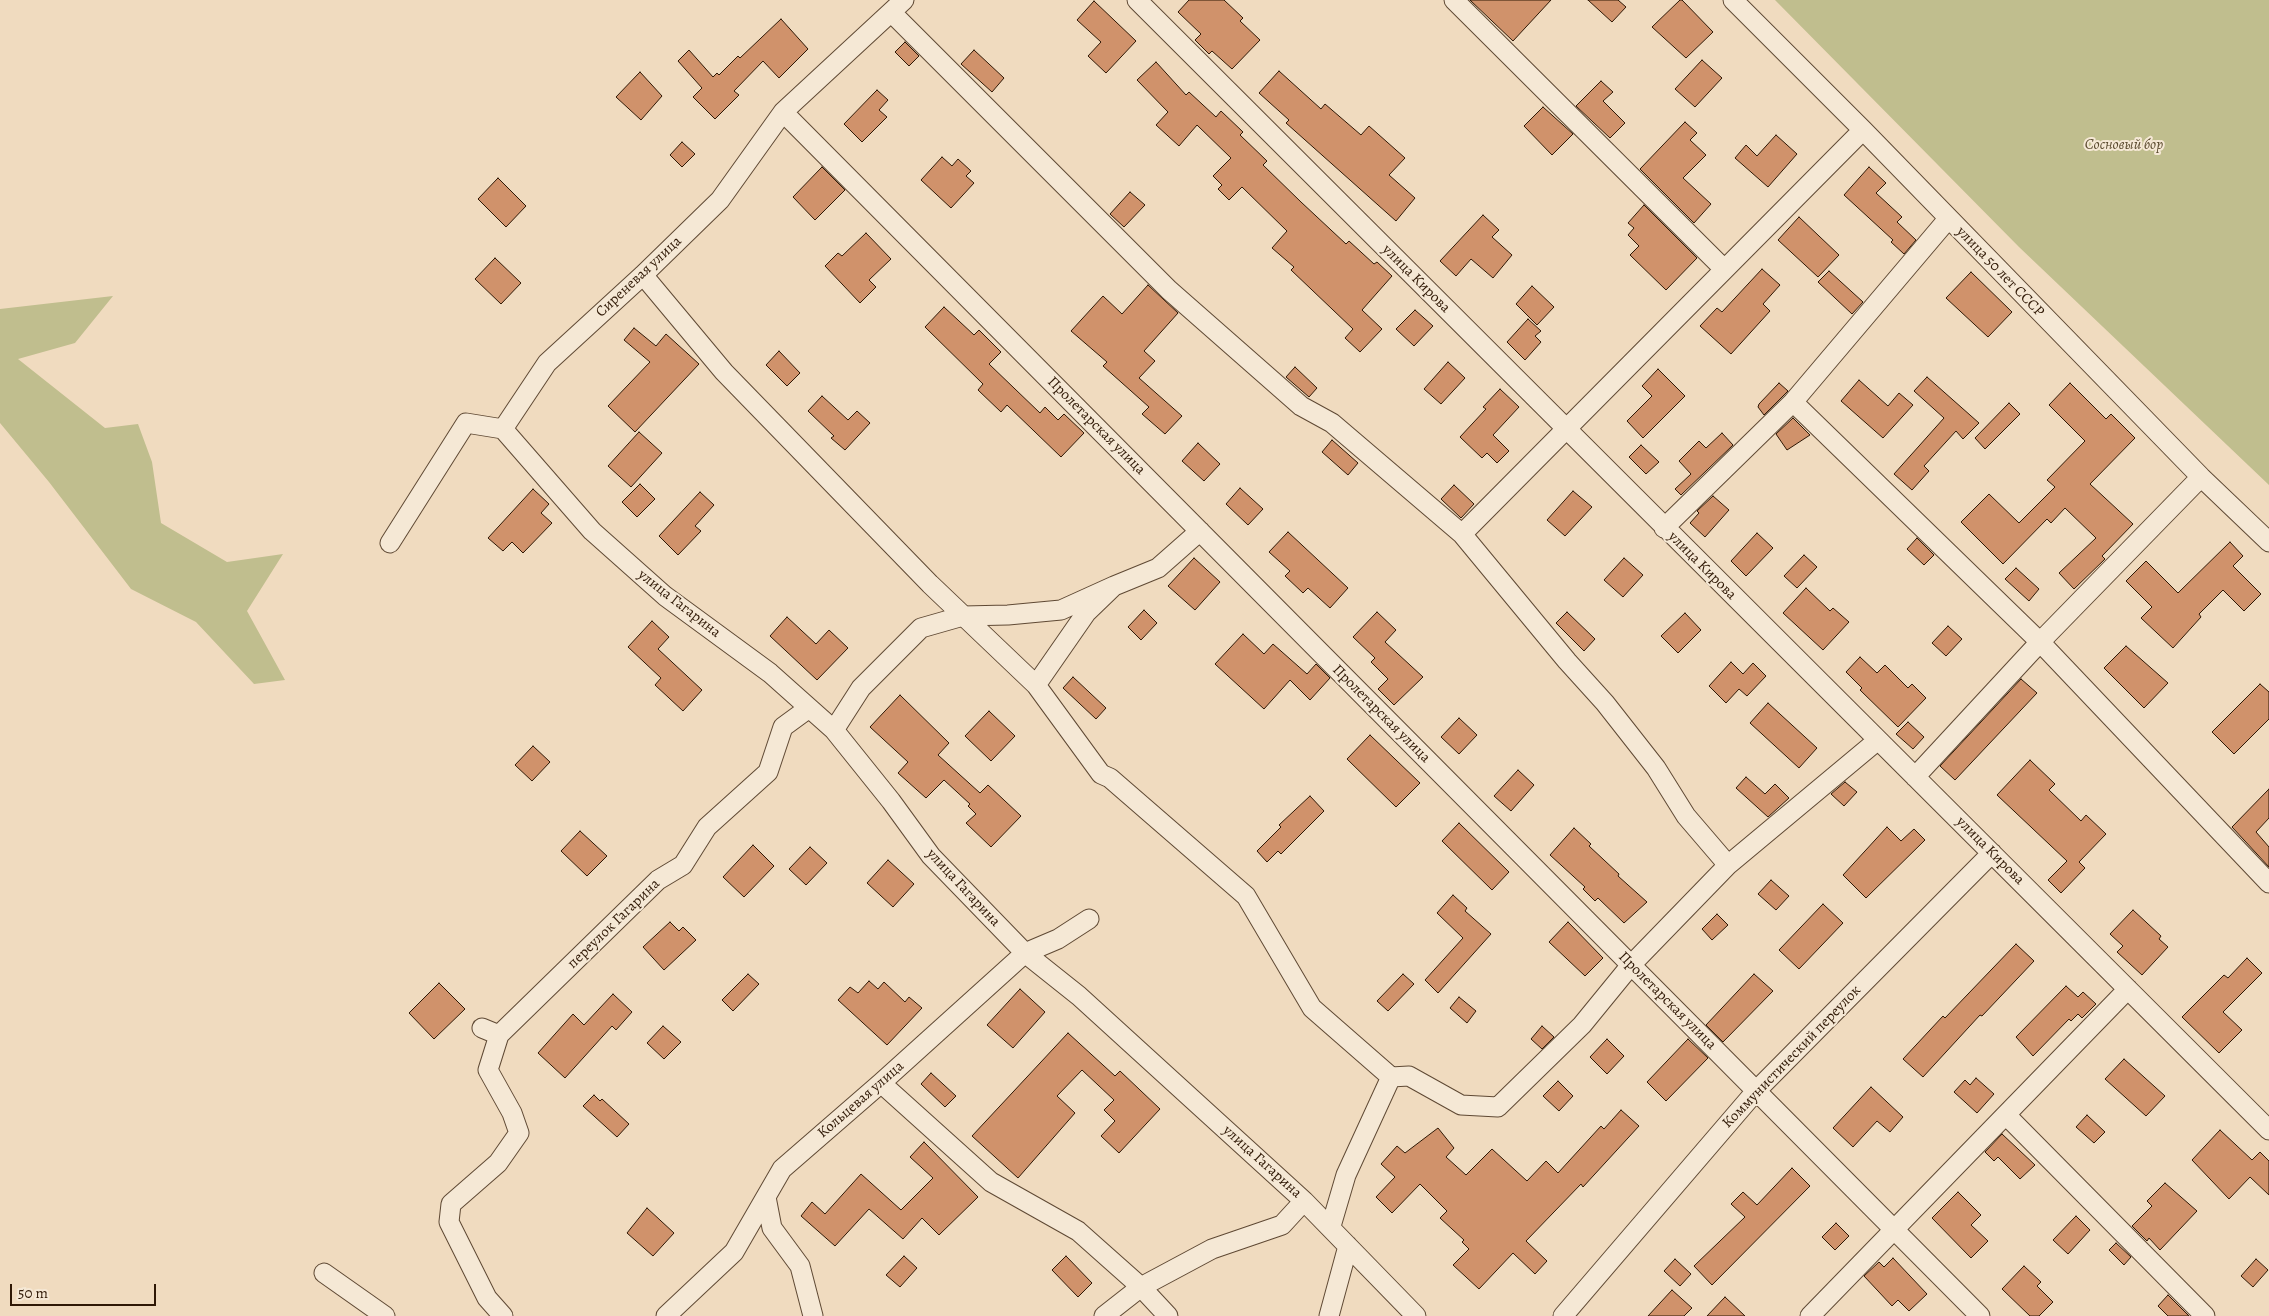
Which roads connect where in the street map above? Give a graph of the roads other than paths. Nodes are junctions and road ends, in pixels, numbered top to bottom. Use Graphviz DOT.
graph roads {
  1 [pos="1137,0"];
  2 [pos="1454,0"];
  3 [pos="1733,0"];
  4 [pos="897,6"];
  5 [pos="783,112"];
  6 [pos="1863,130"];
  7 [pos="1948,219"];
  8 [pos="1724,269"];
  9 [pos="643,275"];
  10 [pos="1793,402"];
  11 [pos="504,429"];
  12 [pos="1567,430"];
  13 [pos="2201,477"];
  14 [pos="1664,528"];
  15 [pos="1200,531"];
  16 [pos="1462,534"];
  17 [pos="2269,542"];
  18 [pos="390,543"];
  19 [pos="1114,586"];
  20 [pos="963,616"];
  21 [pos="2040,642"];
  22 [pos="1036,685"];
  23 [pos="809,708"];
  24 [pos="834,730"];
  25 [pos="1878,740"];
  26 [pos="1915,777"];
  27 [pos="1992,853"];
  28 [pos="1728,865"];
  29 [pos="2269,883"];
  30 [pos="1089,919"];
  31 [pos="1025,952"];
  32 [pos="1631,965"];
  33 [pos="2128,989"];
  34 [pos="482,1028"];
  35 [pos="499,1036"];
  36 [pos="1391,1077"];
  37 [pos="882,1083"];
  38 [pos="1756,1091"];
  39 [pos="2006,1116"];
  40 [pos="2269,1130"];
  41 [pos="766,1197"];
  42 [pos="1304,1201"];
  43 [pos="1331,1226"];
  44 [pos="1893,1229"];
  45 [pos="1348,1246"];
  46 [pos="324,1272"];
  47 [pos="1141,1286"];
  48 [pos="385,1316"];
  49 [pos="503,1316"];
  50 [pos="666,1316"];
  51 [pos="813,1316"];
  52 [pos="1104,1316"];
  53 [pos="1168,1316"];
  54 [pos="1330,1316"];
  55 [pos="1416,1316"];
  56 [pos="1563,1316"];
  57 [pos="1810,1316"];
  58 [pos="1980,1316"];
  59 [pos="2205,1316"];
  1 -- 12 [label="street, улица Кирова"];
  2 -- 8 [label="street"];
  3 -- 6 [label="street, улица 50 лет СССР"];
  4 -- 5 [label="street, Сиреневая улица"];
  4 -- 16 [label="street"];
  5 -- 9 [label="street, Сиреневая улица"];
  5 -- 15 [label="street, Пролетарская улица"];
  6 -- 7 [label="street, улица 50 лет СССР"];
  6 -- 8 [label="street"];
  7 -- 10 [label="street"];
  7 -- 13 [label="street, улица 50 лет СССР"];
  8 -- 12 [label="street"];
  9 -- 11 [label="street, Сиреневая улица"];
  9 -- 20 [label="street"];
  10 -- 14 [label="street"];
  10 -- 21 [label="street"];
  11 -- 18 [label="street"];
  11 -- 23 [label="street, улица Гагарина"];
  12 -- 14 [label="street, улица Кирова"];
  12 -- 16 [label="street"];
  13 -- 17 [label="street, улица 50 лет СССР"];
  13 -- 21 [label="street"];
  14 -- 25 [label="street, улица Кирова"];
  15 -- 19 [label="street"];
  15 -- 32 [label="street, Пролетарская улица"];
  16 -- 28 [label="street"];
  19 -- 20 [label="street"];
  19 -- 22 [label="street"];
  20 -- 22 [label="street"];
  20 -- 24 [label="street"];
  21 -- 26 [label="street"];
  21 -- 29 [label="street"];
  22 -- 36 [label="street"];
  23 -- 24 [label="street, улица Гагарина"];
  23 -- 35 [label="street, переулок Гагарина"];
  24 -- 31 [label="street, улица Гагарина"];
  25 -- 26 [label="street, улица Кирова"];
  25 -- 28 [label="street"];
  26 -- 27 [label="street, улица Кирова"];
  27 -- 33 [label="street, улица Кирова"];
  27 -- 38 [label="street, Коммунистический переулок"];
  28 -- 32 [label="street"];
  30 -- 31 [label="street, Кольцевая улица"];
  31 -- 37 [label="street, Кольцевая улица"];
  31 -- 42 [label="street, улица Гагарина"];
  32 -- 36 [label="street"];
  32 -- 38 [label="street, Пролетарская улица"];
  33 -- 39 [label="street"];
  33 -- 40 [label="street, улица Кирова"];
  34 -- 35 [label="street"];
  35 -- 49 [label="street"];
  36 -- 43 [label="street"];
  37 -- 41 [label="street, Кольцевая улица"];
  37 -- 47 [label="street"];
  38 -- 44 [label="street, Пролетарская улица"];
  38 -- 56 [label="street, Коммунистический переулок"];
  39 -- 44 [label="street"];
  39 -- 59 [label="street"];
  41 -- 50 [label="street, Кольцевая улица"];
  41 -- 51 [label="street"];
  42 -- 43 [label="street, улица Гагарина"];
  42 -- 47 [label="street"];
  43 -- 45 [label="street, улица Гагарина"];
  44 -- 57 [label="street"];
  44 -- 58 [label="street, Пролетарская улица"];
  45 -- 54 [label="street"];
  45 -- 55 [label="street, улица Гагарина"];
  46 -- 48 [label="street"];
  47 -- 52 [label="street"];
  47 -- 53 [label="street"];
}
